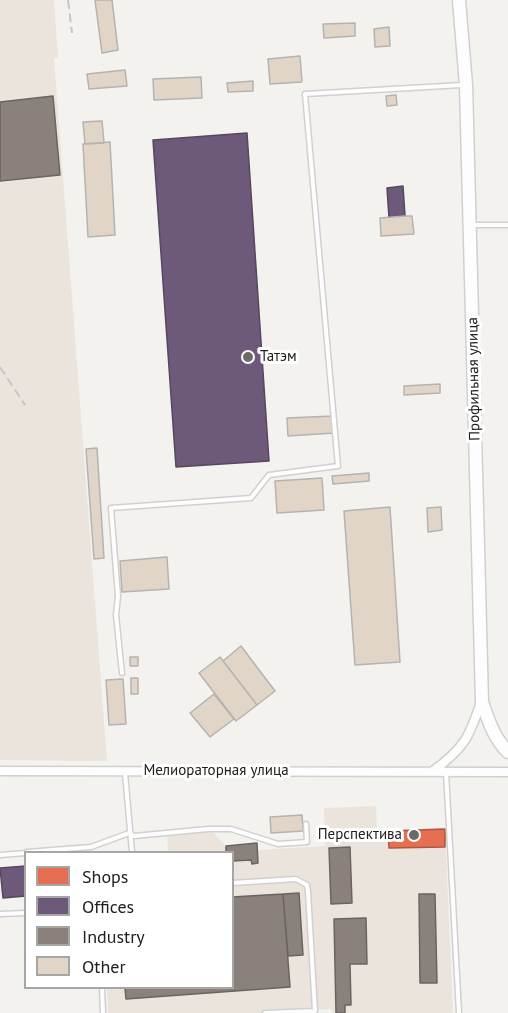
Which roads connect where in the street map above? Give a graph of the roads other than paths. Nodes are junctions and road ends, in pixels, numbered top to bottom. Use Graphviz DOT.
graph roads {
  1 [pos="459,0"];
  2 [pos="466,85"];
  3 [pos="470,225"];
  4 [pos="508,225"];
  5 [pos="122,673"];
  6 [pos="482,702"];
  7 [pos="508,752"];
  8 [pos="0,771"];
  9 [pos="433,771"];
  10 [pos="446,771"];
  11 [pos="125,772"];
  12 [pos="508,772"];
  13 [pos="306,824"];
  14 [pos="129,833"];
  15 [pos="48,851"];
  16 [pos="132,851"];
  17 [pos="24,853"];
  18 [pos="0,855"];
  19 [pos="234,883"];
  20 [pos="24,913"];
  21 [pos="0,914"];
  22 [pos="102,989"];
  23 [pos="103,1013"];
  24 [pos="266,1013"];
  25 [pos="271,1013"];
  26 [pos="459,1013"];
  1 -- 2 [label="street, Профильная улица"];
  2 -- 3 [label="street, Профильная улица"];
  2 -- 5 [label="lane"];
  3 -- 4 [label="lane"];
  3 -- 6 [label="street, Профильная улица"];
  6 -- 7 [label="street, Профильная улица"];
  6 -- 9 [label="street"];
  8 -- 11 [label="street, Мелиораторная улица"];
  9 -- 10 [label="street, Мелиораторная улица"];
  9 -- 11 [label="street, Мелиораторная улица"];
  10 -- 12 [label="street, Мелиораторная улица"];
  10 -- 26 [label="lane"];
  11 -- 14 [label="lane"];
  13 -- 14 [label="lane"];
  14 -- 15 [label="lane"];
  14 -- 16 [label="lane"];
  17 -- 18 [label="lane"];
  19 -- 25 [label="lane"];
  20 -- 21 [label="lane"];
  22 -- 23 [label="lane"];
  24 -- 25 [label="lane"];
}
